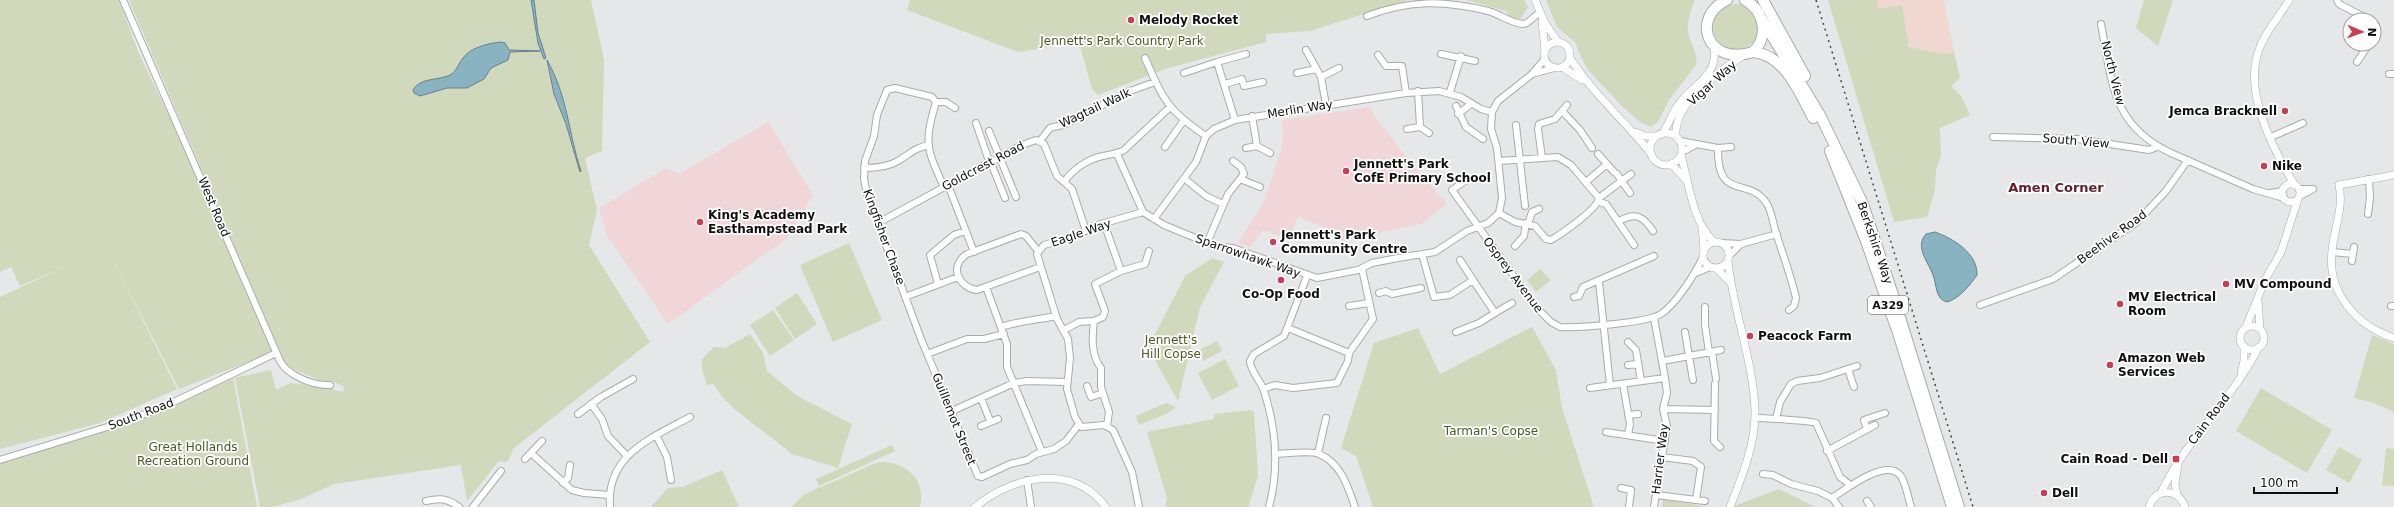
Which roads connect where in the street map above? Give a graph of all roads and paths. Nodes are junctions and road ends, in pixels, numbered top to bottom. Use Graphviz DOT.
graph roads {
  1 [pos="123,0"];
  2 [pos="1535,0"];
  3 [pos="1714,0"];
  4 [pos="1727,0"];
  5 [pos="1745,0"];
  6 [pos="1763,0"];
  7 [pos="2289,0"];
  8 [pos="2337,0"];
  9 [pos="2354,12"];
  10 [pos="1711,13"];
  11 [pos="1541,14"];
  12 [pos="1367,16"];
  13 [pos="1761,18"];
  14 [pos="2101,24"];
  15 [pos="1558,42"];
  16 [pos="1714,47"];
  17 [pos="1546,49"];
  18 [pos="1306,50"];
  19 [pos="2364,52"];
  20 [pos="1749,53"];
  21 [pos="1246,54"];
  22 [pos="1441,54"];
  23 [pos="1378,55"];
  24 [pos="1461,56"];
  25 [pos="1145,58"];
  26 [pos="1570,58"];
  27 [pos="1545,59"];
  28 [pos="1475,61"];
  29 [pos="2357,62"];
  30 [pos="1218,64"];
  31 [pos="1562,67"];
  32 [pos="1339,68"];
  33 [pos="1554,68"];
  34 [pos="1316,69"];
  35 [pos="1297,72"];
  36 [pos="1184,73"];
  37 [pos="1531,75"];
  38 [pos="1321,77"];
  39 [pos="1155,82"];
  40 [pos="1262,82"];
  41 [pos="1585,82"];
  42 [pos="1225,84"];
  43 [pos="1418,92"];
  44 [pos="1450,92"];
  45 [pos="1406,93"];
  46 [pos="936,102"];
  47 [pos="1471,104"];
  48 [pos="1326,105"];
  49 [pos="1567,105"];
  50 [pos="1456,106"];
  51 [pos="955,108"];
  52 [pos="1169,108"];
  53 [pos="1492,112"];
  54 [pos="1563,112"];
  55 [pos="1458,114"];
  56 [pos="1252,116"];
  57 [pos="1184,120"];
  58 [pos="1235,120"];
  59 [pos="976,123"];
  60 [pos="2303,123"];
  61 [pos="1516,125"];
  62 [pos="1420,127"];
  63 [pos="1407,129"];
  64 [pos="989,131"];
  65 [pos="1633,131"];
  66 [pos="1429,132"];
  67 [pos="1659,135"];
  68 [pos="1206,136"];
  69 [pos="1993,137"];
  70 [pos="2271,137"];
  71 [pos="1678,138"];
  72 [pos="1483,139"];
  73 [pos="1040,141"];
  74 [pos="1695,145"];
  75 [pos="928,146"];
  76 [pos="1257,146"];
  77 [pos="1165,147"];
  78 [pos="1731,147"];
  79 [pos="2157,147"];
  80 [pos="1246,148"];
  81 [pos="1592,148"];
  82 [pos="1718,148"];
  83 [pos="1270,153"];
  84 [pos="1681,153"];
  85 [pos="1117,154"];
  86 [pos="1598,154"];
  87 [pos="1652,155"];
  88 [pos="1000,158"];
  89 [pos="1542,158"];
  90 [pos="1520,160"];
  91 [pos="2188,160"];
  92 [pos="1233,161"];
  93 [pos="1499,161"];
  94 [pos="990,163"];
  95 [pos="1607,164"];
  96 [pos="1671,164"];
  97 [pos="864,168"];
  98 [pos="2287,172"];
  99 [pos="1631,174"];
  100 [pos="2394,175"];
  101 [pos="1851,178"];
  102 [pos="1185,179"];
  103 [pos="1240,179"];
  104 [pos="1468,179"];
  105 [pos="2369,179"];
  106 [pos="1686,180"];
  107 [pos="1622,181"];
  108 [pos="1064,182"];
  109 [pos="1586,182"];
  110 [pos="946,186"];
  111 [pos="1260,187"];
  112 [pos="2298,192"];
  113 [pos="1630,193"];
  114 [pos="2285,194"];
  115 [pos="1016,197"];
  116 [pos="1006,198"];
  117 [pos="1599,200"];
  118 [pos="1223,204"];
  119 [pos="1525,206"];
  120 [pos="1539,209"];
  121 [pos="1143,212"];
  122 [pos="1499,213"];
  123 [pos="2368,214"];
  124 [pos="1154,219"];
  125 [pos="1618,221"];
  126 [pos="2291,222"];
  127 [pos="878,223"];
  128 [pos="1104,223"];
  129 [pos="1527,224"];
  130 [pos="1478,226"];
  131 [pos="1702,227"];
  132 [pos="966,230"];
  133 [pos="1086,231"];
  134 [pos="1653,232"];
  135 [pos="1776,234"];
  136 [pos="1207,243"];
  137 [pos="1718,243"];
  138 [pos="1741,244"];
  139 [pos="1634,245"];
  140 [pos="1515,246"];
  141 [pos="2354,247"];
  142 [pos="1704,249"];
  143 [pos="1038,251"];
  144 [pos="1149,251"];
  145 [pos="974,252"];
  146 [pos="2332,252"];
  147 [pos="1422,254"];
  148 [pos="1654,256"];
  149 [pos="1703,257"];
  150 [pos="1728,258"];
  151 [pos="1460,260"];
  152 [pos="1040,267"];
  153 [pos="1713,267"];
  154 [pos="1362,269"];
  155 [pos="1121,271"];
  156 [pos="1696,273"];
  157 [pos="1307,276"];
  158 [pos="958,277"];
  159 [pos="1473,280"];
  160 [pos="1599,282"];
  161 [pos="1731,283"];
  162 [pos="938,284"];
  163 [pos="986,287"];
  164 [pos="1426,287"];
  165 [pos="1379,293"];
  166 [pos="905,297"];
  167 [pos="1574,297"];
  168 [pos="2258,298"];
  169 [pos="1369,303"];
  170 [pos="1512,303"];
  171 [pos="1980,305"];
  172 [pos="1350,306"];
  173 [pos="1705,307"];
  174 [pos="1789,310"];
  175 [pos="1495,313"];
  176 [pos="1056,316"];
  177 [pos="1654,318"];
  178 [pos="1094,321"];
  179 [pos="1603,324"];
  180 [pos="1001,327"];
  181 [pos="2246,327"];
  182 [pos="1288,328"];
  183 [pos="2260,329"];
  184 [pos="1064,330"];
  185 [pos="1456,332"];
  186 [pos="1685,332"];
  187 [pos="1004,334"];
  188 [pos="2394,338"];
  189 [pos="1628,342"];
  190 [pos="2244,346"];
  191 [pos="2259,347"];
  192 [pos="1721,350"];
  193 [pos="1710,352"];
  194 [pos="276,353"];
  195 [pos="1349,353"];
  196 [pos="927,354"];
  197 [pos="1689,356"];
  198 [pos="1663,361"];
  199 [pos="1638,364"];
  200 [pos="1628,365"];
  201 [pos="1857,366"];
  202 [pos="1848,369"];
  203 [pos="2240,377"];
  204 [pos="1666,378"];
  205 [pos="633,379"];
  206 [pos="1692,380"];
  207 [pos="1067,382"];
  208 [pos="1641,382"];
  209 [pos="1014,383"];
  210 [pos="1623,384"];
  211 [pos="330,385"];
  212 [pos="1610,385"];
  213 [pos="1087,386"];
  214 [pos="1854,387"];
  215 [pos="1590,388"];
  216 [pos="1263,389"];
  217 [pos="1104,393"];
  218 [pos="981,398"];
  219 [pos="591,404"];
  220 [pos="1663,409"];
  221 [pos="1715,410"];
  222 [pos="952,411"];
  223 [pos="1885,413"];
  224 [pos="578,414"];
  225 [pos="1638,414"];
  226 [pos="1628,415"];
  227 [pos="690,417"];
  228 [pos="1326,418"];
  229 [pos="1755,418"];
  230 [pos="998,419"];
  231 [pos="1776,419"];
  232 [pos="990,421"];
  233 [pos="1079,424"];
  234 [pos="1875,425"];
  235 [pos="981,426"];
  236 [pos="1107,426"];
  237 [pos="1868,429"];
  238 [pos="1606,432"];
  239 [pos="656,435"];
  240 [pos="1628,435"];
  241 [pos="542,441"];
  242 [pos="1665,441"];
  243 [pos="1720,447"];
  244 [pos="1827,451"];
  245 [pos="1042,452"];
  246 [pos="1318,453"];
  247 [pos="532,454"];
  248 [pos="1274,454"];
  249 [pos="627,456"];
  250 [pos="1662,457"];
  251 [pos="525,459"];
  252 [pos="0,460"];
  253 [pos="2179,460"];
  254 [pos="570,465"];
  255 [pos="492,471"];
  256 [pos="1763,474"];
  257 [pos="671,480"];
  258 [pos="1027,480"];
  259 [pos="563,483"];
  260 [pos="1849,484"];
  261 [pos="1621,488"];
  262 [pos="2161,493"];
  263 [pos="609,495"];
  264 [pos="1657,495"];
  265 [pos="2177,495"];
  266 [pos="1832,498"];
  267 [pos="1696,500"];
  268 [pos="426,501"];
  269 [pos="1705,501"];
  270 [pos="1868,501"];
  271 [pos="459,507"];
  272 [pos="473,507"];
  273 [pos="610,507"];
  274 [pos="975,507"];
  275 [pos="1031,507"];
  276 [pos="1106,507"];
  277 [pos="1138,507"];
  278 [pos="1269,507"];
  279 [pos="1355,507"];
  280 [pos="1629,507"];
  281 [pos="1654,507"];
  282 [pos="1730,507"];
  283 [pos="1839,507"];
  284 [pos="1871,507"];
  285 [pos="1910,507"];
  286 [pos="1952,507"];
  287 [pos="1959,507"];
  288 [pos="2149,507"];
  289 [pos="2185,507"];
  1 -- 194 [label="street, West Road"];
  2 -- 11 [label="street"];
  3 -- 10 [label="highway"];
  4 -- 10 [label="highway"];
  5 -- 13 [label="highway, A329"];
  6 -- 101 [label="highway, A329"];
  7 -- 70 [label="street"];
  8 -- 9 [label="street"];
  10 -- 16 [label="highway"];
  11 -- 12 [label="street"];
  11 -- 15 [label="street"];
  11 -- 17 [label="street"];
  13 -- 20 [label="highway"];
  13 -- 101 [label="highway, Berkshire Way / A329"];
  14 -- 79 [label="street, North View"];
  15 -- 17 [label="street"];
  15 -- 26 [label="street"];
  16 -- 20 [label="highway, A329"];
  16 -- 67 [label="street, Vigar Way"];
  17 -- 27 [label="street"];
  18 -- 34 [label="street"];
  19 -- 29 [label="street"];
  20 -- 71 [label="street, Vigar Way"];
  20 -- 286 [label="highway, Berkshire Way / A329"];
  21 -- 30 [label="street"];
  22 -- 24 [label="street"];
  23 -- 45 [label="street"];
  24 -- 28 [label="street"];
  24 -- 44 [label="street"];
  25 -- 39 [label="street"];
  26 -- 31 [label="street"];
  26 -- 41 [label="street"];
  27 -- 33 [label="street"];
  27 -- 37 [label="street"];
  30 -- 36 [label="street"];
  30 -- 42 [label="street"];
  31 -- 33 [label="street"];
  31 -- 41 [label="street"];
  32 -- 38 [label="street"];
  33 -- 37 [label="street"];
  34 -- 35 [label="street"];
  34 -- 38 [label="street"];
  37 -- 53 [label="street"];
  38 -- 48 [label="street"];
  39 -- 52 [label="street"];
  39 -- 73 [label="street, Wagtail Walk"];
  40 -- 42 [label="street"];
  41 -- 65 [label="street"];
  42 -- 58 [label="street"];
  43 -- 44 [label="street, Merlin Way"];
  43 -- 45 [label="street, Merlin Way"];
  43 -- 62 [label="street"];
  44 -- 47 [label="street, Merlin Way"];
  45 -- 48 [label="street, Merlin Way"];
  46 -- 51 [label="street, Kingfisher Chase"];
  46 -- 75 [label="street"];
  46 -- 97 [label="street, Kingfisher Chase"];
  47 -- 53 [label="street, Merlin Way"];
  47 -- 55 [label="street"];
  48 -- 56 [label="street, Merlin Way"];
  49 -- 54 [label="street"];
  50 -- 55 [label="street"];
  52 -- 57 [label="street"];
  52 -- 85 [label="street"];
  53 -- 93 [label="street"];
  54 -- 81 [label="street"];
  54 -- 89 [label="street"];
  55 -- 72 [label="street"];
  56 -- 58 [label="street, Merlin Way"];
  56 -- 76 [label="street"];
  57 -- 68 [label="street"];
  57 -- 77 [label="street"];
  58 -- 68 [label="street, Merlin Way"];
  59 -- 94 [label="street"];
  60 -- 70 [label="street"];
  61 -- 90 [label="street"];
  62 -- 63 [label="street"];
  62 -- 66 [label="street"];
  64 -- 88 [label="street"];
  65 -- 67 [label="street"];
  65 -- 87 [label="street"];
  67 -- 71 [label="street"];
  67 -- 87 [label="street"];
  68 -- 102 [label="street"];
  69 -- 79 [label="street, South View"];
  70 -- 98 [label="street"];
  71 -- 74 [label="street"];
  71 -- 84 [label="street"];
  73 -- 88 [label="street, Goldcrest Road"];
  73 -- 108 [label="street, Goldcrest Road"];
  74 -- 82 [label="street"];
  74 -- 84 [label="street"];
  75 -- 97 [label="street"];
  75 -- 110 [label="street"];
  76 -- 80 [label="street"];
  76 -- 83 [label="street"];
  78 -- 82 [label="street"];
  79 -- 91 [label="street, North View"];
  82 -- 135 [label="street"];
  84 -- 96 [label="street"];
  84 -- 106 [label="street"];
  85 -- 108 [label="street"];
  85 -- 121 [label="street"];
  86 -- 95 [label="street"];
  87 -- 96 [label="street"];
  88 -- 94 [label="street, Goldcrest Road"];
  88 -- 115 [label="street"];
  89 -- 90 [label="street"];
  89 -- 109 [label="street"];
  90 -- 93 [label="street"];
  90 -- 119 [label="street"];
  91 -- 114 [label="street"];
  91 -- 171 [label="street, Beehive Road"];
  92 -- 103 [label="street"];
  93 -- 122 [label="street"];
  94 -- 110 [label="street, Goldcrest Road"];
  94 -- 116 [label="street"];
  95 -- 107 [label="street"];
  95 -- 109 [label="street"];
  96 -- 106 [label="street"];
  97 -- 127 [label="street, Kingfisher Chase"];
  98 -- 112 [label="street"];
  98 -- 114 [label="street"];
  99 -- 107 [label="street"];
  100 -- 105 [label="street"];
  101 -- 287 [label="highway, Berkshire Way / A329"];
  102 -- 118 [label="street"];
  102 -- 124 [label="street"];
  103 -- 111 [label="street"];
  103 -- 118 [label="street"];
  104 -- 130 [label="street, Osprey Avenue"];
  105 -- 123 [label="street"];
  105 -- 146 [label="street"];
  106 -- 131 [label="street"];
  107 -- 113 [label="street"];
  107 -- 117 [label="street"];
  108 -- 133 [label="street, Goldcrest Road"];
  109 -- 117 [label="street"];
  110 -- 127 [label="street, Goldcrest Road"];
  110 -- 132 [label="street"];
  112 -- 114 [label="street"];
  112 -- 114 [label="street"];
  112 -- 126 [label="street"];
  114 -- 126 [label="street"];
  117 -- 125 [label="street"];
  117 -- 129 [label="street"];
  118 -- 136 [label="street"];
  120 -- 129 [label="street"];
  121 -- 124 [label="street, Sparrowhawk Way"];
  121 -- 128 [label="street, Eagle Way"];
  122 -- 129 [label="street"];
  122 -- 130 [label="street, Sparrowhawk Way"];
  124 -- 136 [label="street, Sparrowhawk Way"];
  125 -- 134 [label="street"];
  125 -- 139 [label="street"];
  126 -- 168 [label="street"];
  127 -- 166 [label="street, Kingfisher Chase"];
  128 -- 133 [label="street, Eagle Way"];
  128 -- 155 [label="street"];
  129 -- 140 [label="street"];
  130 -- 147 [label="street, Sparrowhawk Way"];
  130 -- 179 [label="street, Osprey Avenue"];
  131 -- 137 [label="street"];
  131 -- 142 [label="street"];
  132 -- 145 [label="street"];
  132 -- 162 [label="street"];
  133 -- 143 [label="street, Eagle Way"];
  135 -- 138 [label="street"];
  135 -- 174 [label="street"];
  136 -- 157 [label="street, Sparrowhawk Way"];
  137 -- 138 [label="street"];
  137 -- 142 [label="street"];
  137 -- 150 [label="street"];
  138 -- 150 [label="street"];
  141 -- 146 [label="street"];
  142 -- 149 [label="street"];
  143 -- 145 [label="street"];
  143 -- 152 [label="street, Eagle Way"];
  144 -- 155 [label="street"];
  145 -- 158 [label="street"];
  146 -- 188 [label="street"];
  147 -- 154 [label="street, Sparrowhawk Way"];
  147 -- 164 [label="street"];
  148 -- 160 [label="street"];
  149 -- 153 [label="street"];
  149 -- 156 [label="street"];
  150 -- 153 [label="street"];
  150 -- 161 [label="street"];
  151 -- 159 [label="street"];
  152 -- 163 [label="street"];
  152 -- 176 [label="street, Eagle Way"];
  153 -- 156 [label="street"];
  153 -- 161 [label="street"];
  154 -- 157 [label="street, Sparrowhawk Way"];
  154 -- 169 [label="street"];
  155 -- 178 [label="street"];
  156 -- 177 [label="street"];
  157 -- 182 [label="street"];
  158 -- 162 [label="street"];
  158 -- 163 [label="street"];
  159 -- 164 [label="street"];
  159 -- 175 [label="street"];
  160 -- 167 [label="street"];
  160 -- 179 [label="street"];
  161 -- 229 [label="street"];
  162 -- 166 [label="street"];
  163 -- 180 [label="street"];
  164 -- 165 [label="street"];
  166 -- 196 [label="street, Guillemot Street"];
  168 -- 181 [label="street"];
  168 -- 183 [label="street"];
  169 -- 172 [label="street"];
  169 -- 195 [label="street"];
  170 -- 175 [label="street"];
  173 -- 193 [label="street"];
  175 -- 185 [label="street"];
  176 -- 180 [label="street"];
  176 -- 184 [label="street, Eagle Way"];
  177 -- 179 [label="street, Osprey Avenue"];
  177 -- 198 [label="street, Harrier Way"];
  178 -- 184 [label="street"];
  178 -- 217 [label="street"];
  179 -- 212 [label="street"];
  180 -- 187 [label="street"];
  181 -- 183 [label="street"];
  181 -- 190 [label="street"];
  182 -- 195 [label="street"];
  182 -- 216 [label="street"];
  183 -- 191 [label="street"];
  184 -- 207 [label="street, Eagle Way"];
  186 -- 197 [label="street"];
  187 -- 196 [label="street"];
  187 -- 209 [label="street"];
  189 -- 199 [label="street"];
  190 -- 191 [label="street"];
  190 -- 203 [label="street, Cain Road"];
  191 -- 203 [label="street, Cain Road"];
  192 -- 193 [label="street"];
  193 -- 197 [label="street"];
  193 -- 221 [label="street"];
  194 -- 211 [label="street, West Road"];
  194 -- 252 [label="street, South Road"];
  195 -- 216 [label="street"];
  196 -- 222 [label="street, Guillemot Street"];
  197 -- 198 [label="street"];
  197 -- 206 [label="street"];
  198 -- 204 [label="street, Harrier Way"];
  199 -- 200 [label="street"];
  199 -- 208 [label="street"];
  201 -- 202 [label="street"];
  202 -- 214 [label="street"];
  202 -- 231 [label="street"];
  203 -- 253 [label="street, Cain Road"];
  204 -- 208 [label="street"];
  204 -- 220 [label="street, Harrier Way"];
  205 -- 219 [label="street"];
  207 -- 209 [label="street"];
  207 -- 233 [label="street, Eagle Way"];
  208 -- 210 [label="street"];
  209 -- 218 [label="street"];
  209 -- 245 [label="street"];
  210 -- 212 [label="street"];
  210 -- 226 [label="street"];
  212 -- 215 [label="street"];
  213 -- 217 [label="street"];
  216 -- 248 [label="street"];
  217 -- 236 [label="street"];
  218 -- 222 [label="street"];
  218 -- 232 [label="street"];
  219 -- 224 [label="street"];
  219 -- 249 [label="street"];
  220 -- 221 [label="street"];
  220 -- 242 [label="street, Harrier Way"];
  221 -- 243 [label="street"];
  222 -- 245 [label="street, Guillemot Street"];
  223 -- 237 [label="street"];
  225 -- 226 [label="street"];
  226 -- 240 [label="street"];
  227 -- 239 [label="street"];
  228 -- 246 [label="street"];
  229 -- 231 [label="street"];
  229 -- 282 [label="street"];
  230 -- 232 [label="street"];
  231 -- 244 [label="street"];
  232 -- 235 [label="street"];
  233 -- 236 [label="street"];
  233 -- 245 [label="street, Guillemot Street"];
  234 -- 237 [label="street"];
  236 -- 277 [label="street"];
  237 -- 244 [label="street"];
  238 -- 240 [label="street"];
  239 -- 249 [label="street"];
  239 -- 257 [label="street"];
  240 -- 242 [label="street"];
  241 -- 247 [label="street"];
  242 -- 250 [label="street, Harrier Way"];
  244 -- 260 [label="street"];
  246 -- 248 [label="street"];
  246 -- 279 [label="street"];
  247 -- 251 [label="street"];
  247 -- 259 [label="street"];
  248 -- 278 [label="street"];
  249 -- 263 [label="street"];
  250 -- 264 [label="street, Harrier Way"];
  250 -- 267 [label="street"];
  253 -- 262 [label="street, Cain Road"];
  253 -- 265 [label="street, Cain Road"];
  254 -- 259 [label="street"];
  255 -- 272 [label="street"];
  256 -- 266 [label="street"];
  258 -- 274 [label="street"];
  258 -- 275 [label="street"];
  258 -- 276 [label="street"];
  259 -- 263 [label="street"];
  260 -- 266 [label="street"];
  260 -- 285 [label="street"];
  261 -- 280 [label="street"];
  262 -- 265 [label="street"];
  262 -- 288 [label="street, Cain Road"];
  263 -- 273 [label="street"];
  264 -- 267 [label="street"];
  264 -- 281 [label="street, Harrier Way"];
  265 -- 289 [label="street"];
  266 -- 283 [label="street"];
  267 -- 269 [label="street"];
  268 -- 271 [label="street"];
  270 -- 284 [label="street"];
}
